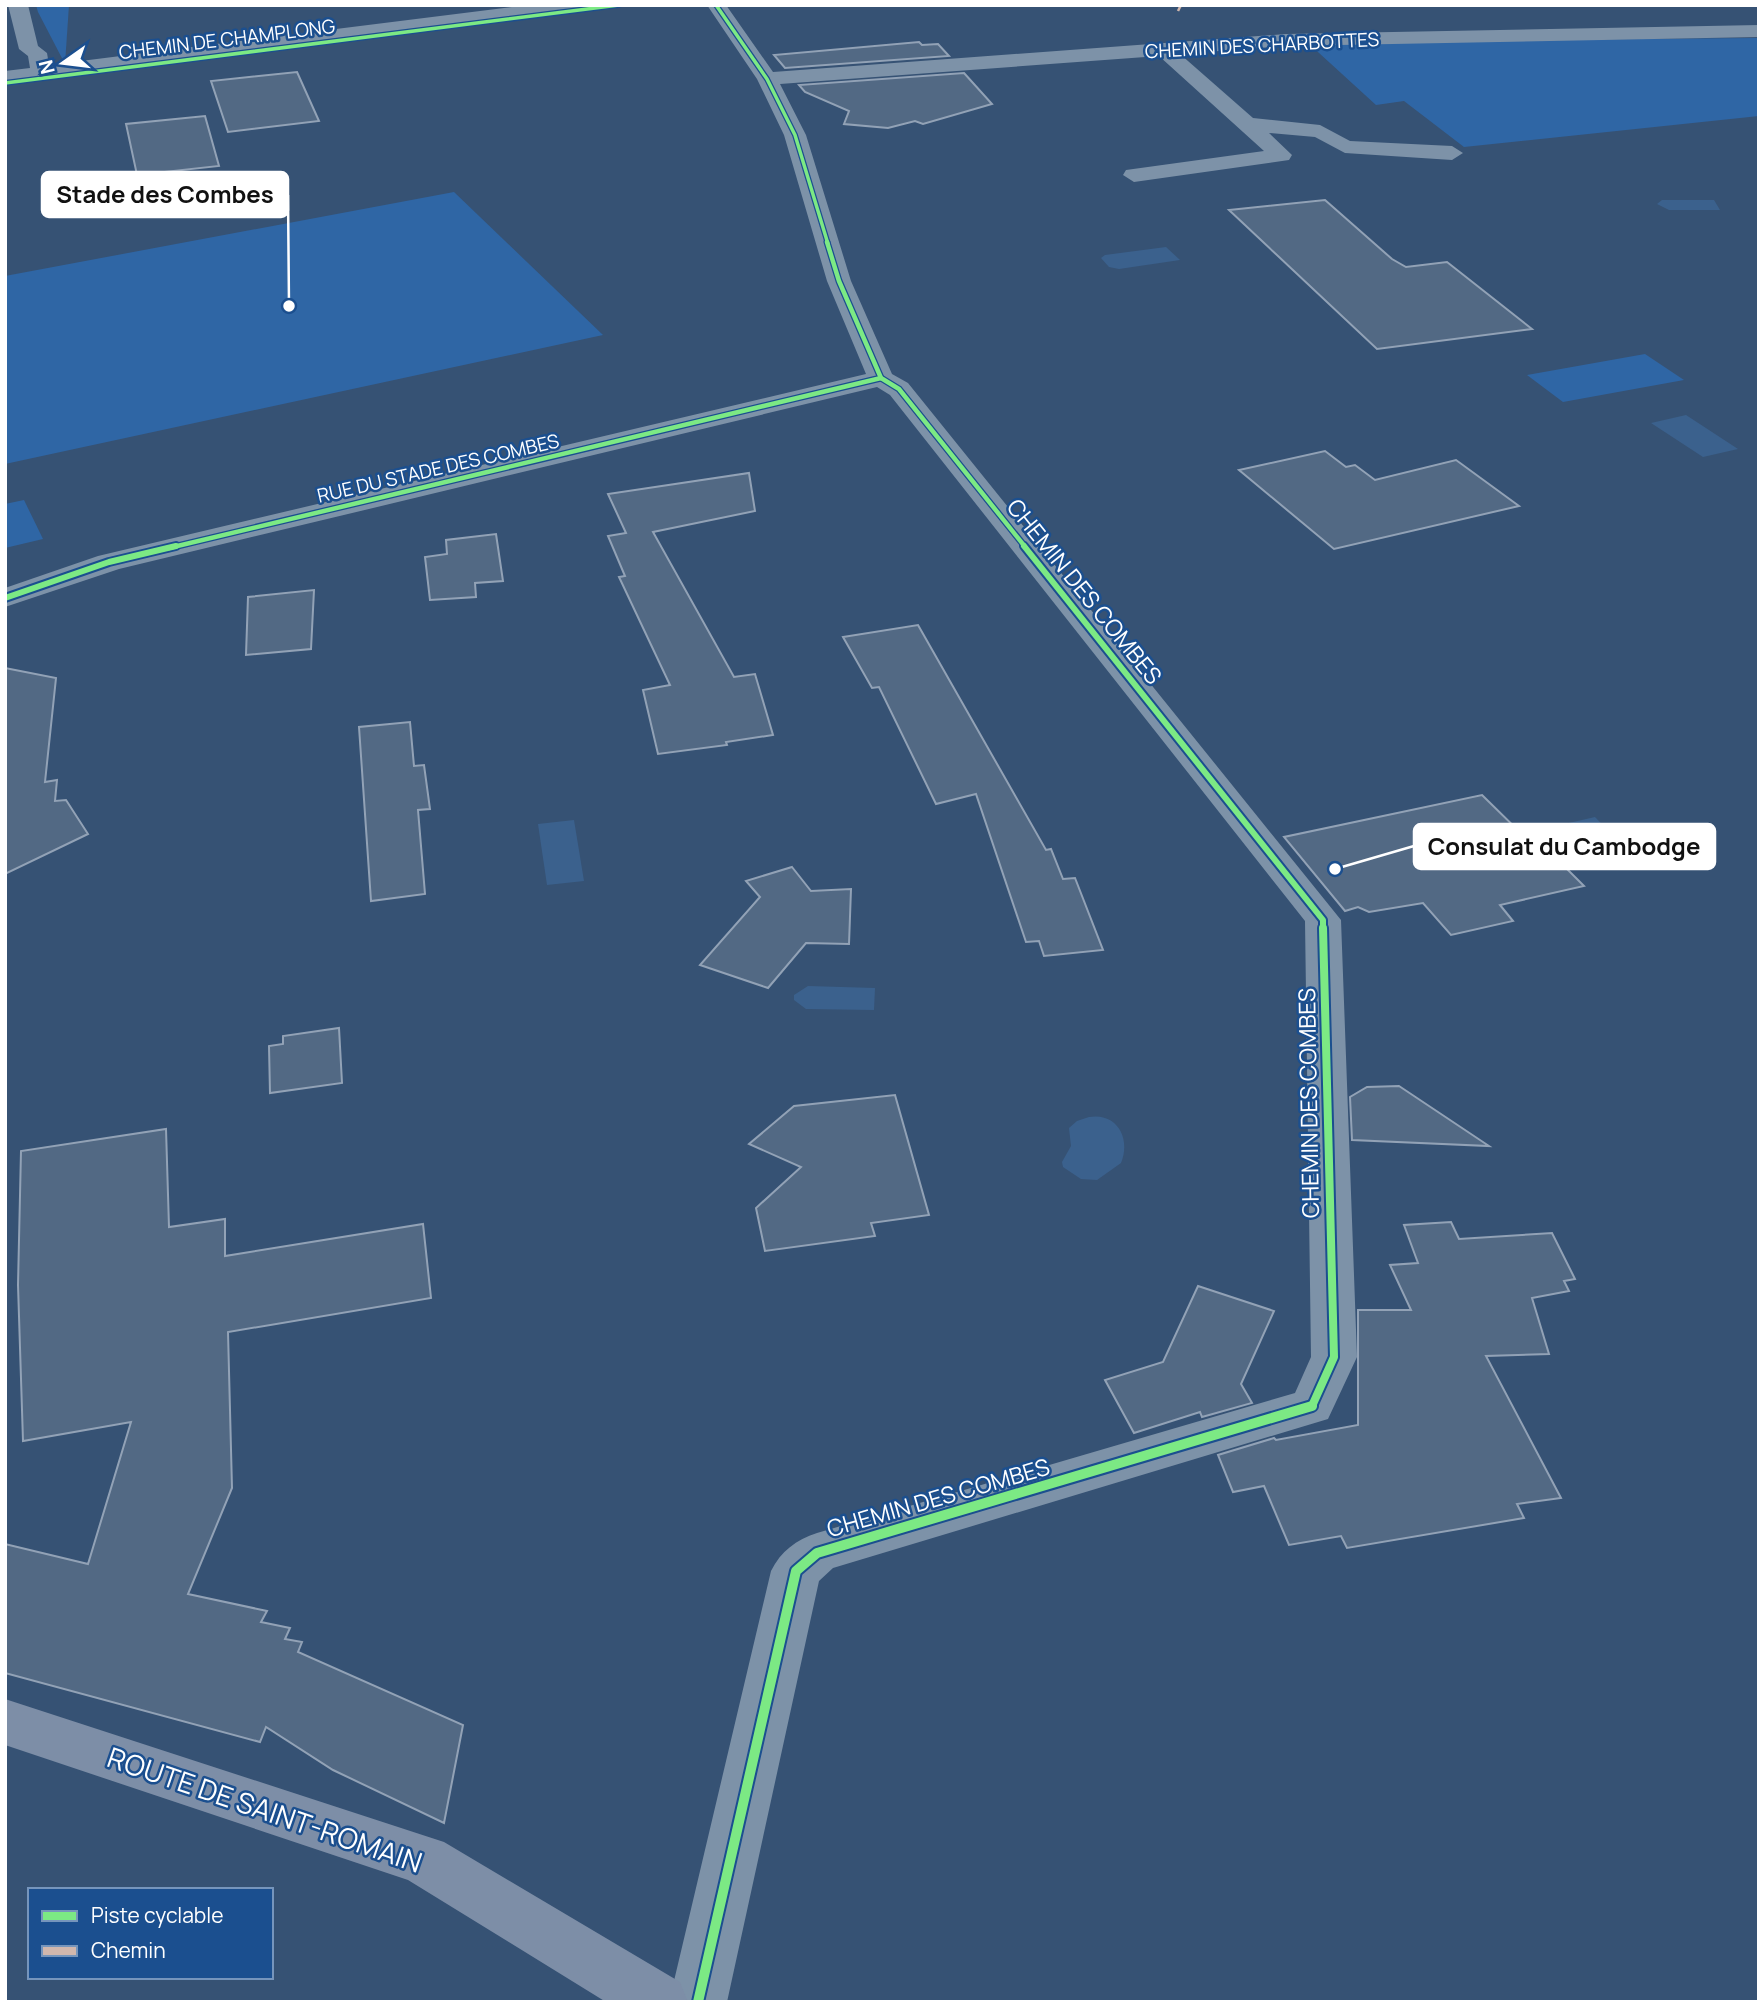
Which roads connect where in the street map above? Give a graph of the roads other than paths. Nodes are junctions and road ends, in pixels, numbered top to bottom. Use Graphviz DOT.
graph roads {
  1 [pos="17,5"];
  2 [pos="574,5"];
  3 [pos="716,5"];
  4 [pos="1759,32"];
  5 [pos="1163,49"];
  6 [pos="41,73"];
  7 [pos="5,77"];
  8 [pos="767,79"];
  9 [pos="1246,124"];
  10 [pos="1345,147"];
  11 [pos="1452,153"];
  12 [pos="1281,155"];
  13 [pos="1134,175"];
  14 [pos="881,378"];
  15 [pos="5,598"];
  16 [pos="5,1722"];
  17 [pos="659,2002"];
  18 [pos="698,2002"];
  1 -- 6 [label="street"];
  2 -- 6 [label="street, CHEMIN DE CHAMPLONG"];
  3 -- 8 [label="street, CHEMIN DES COMBES"];
  4 -- 5 [label="street, CHEMIN DES CHARBOTTES"];
  5 -- 8 [label="street, CHEMIN DES CHARBOTTES"];
  5 -- 9 [label="street"];
  6 -- 7 [label="street, CHEMIN DE CHAMPLONG"];
  8 -- 14 [label="street, CHEMIN DES COMBES"];
  9 -- 10 [label="street"];
  9 -- 12 [label="street"];
  10 -- 11 [label="street"];
  10 -- 12 [label="street"];
  12 -- 13 [label="street"];
  14 -- 15 [label="street, RUE DU STADE DES COMBES"];
  14 -- 18 [label="street, CHEMIN DES COMBES"];
  16 -- 17 [label="main road, ROUTE DE SAINT-ROMAIN"];
}
